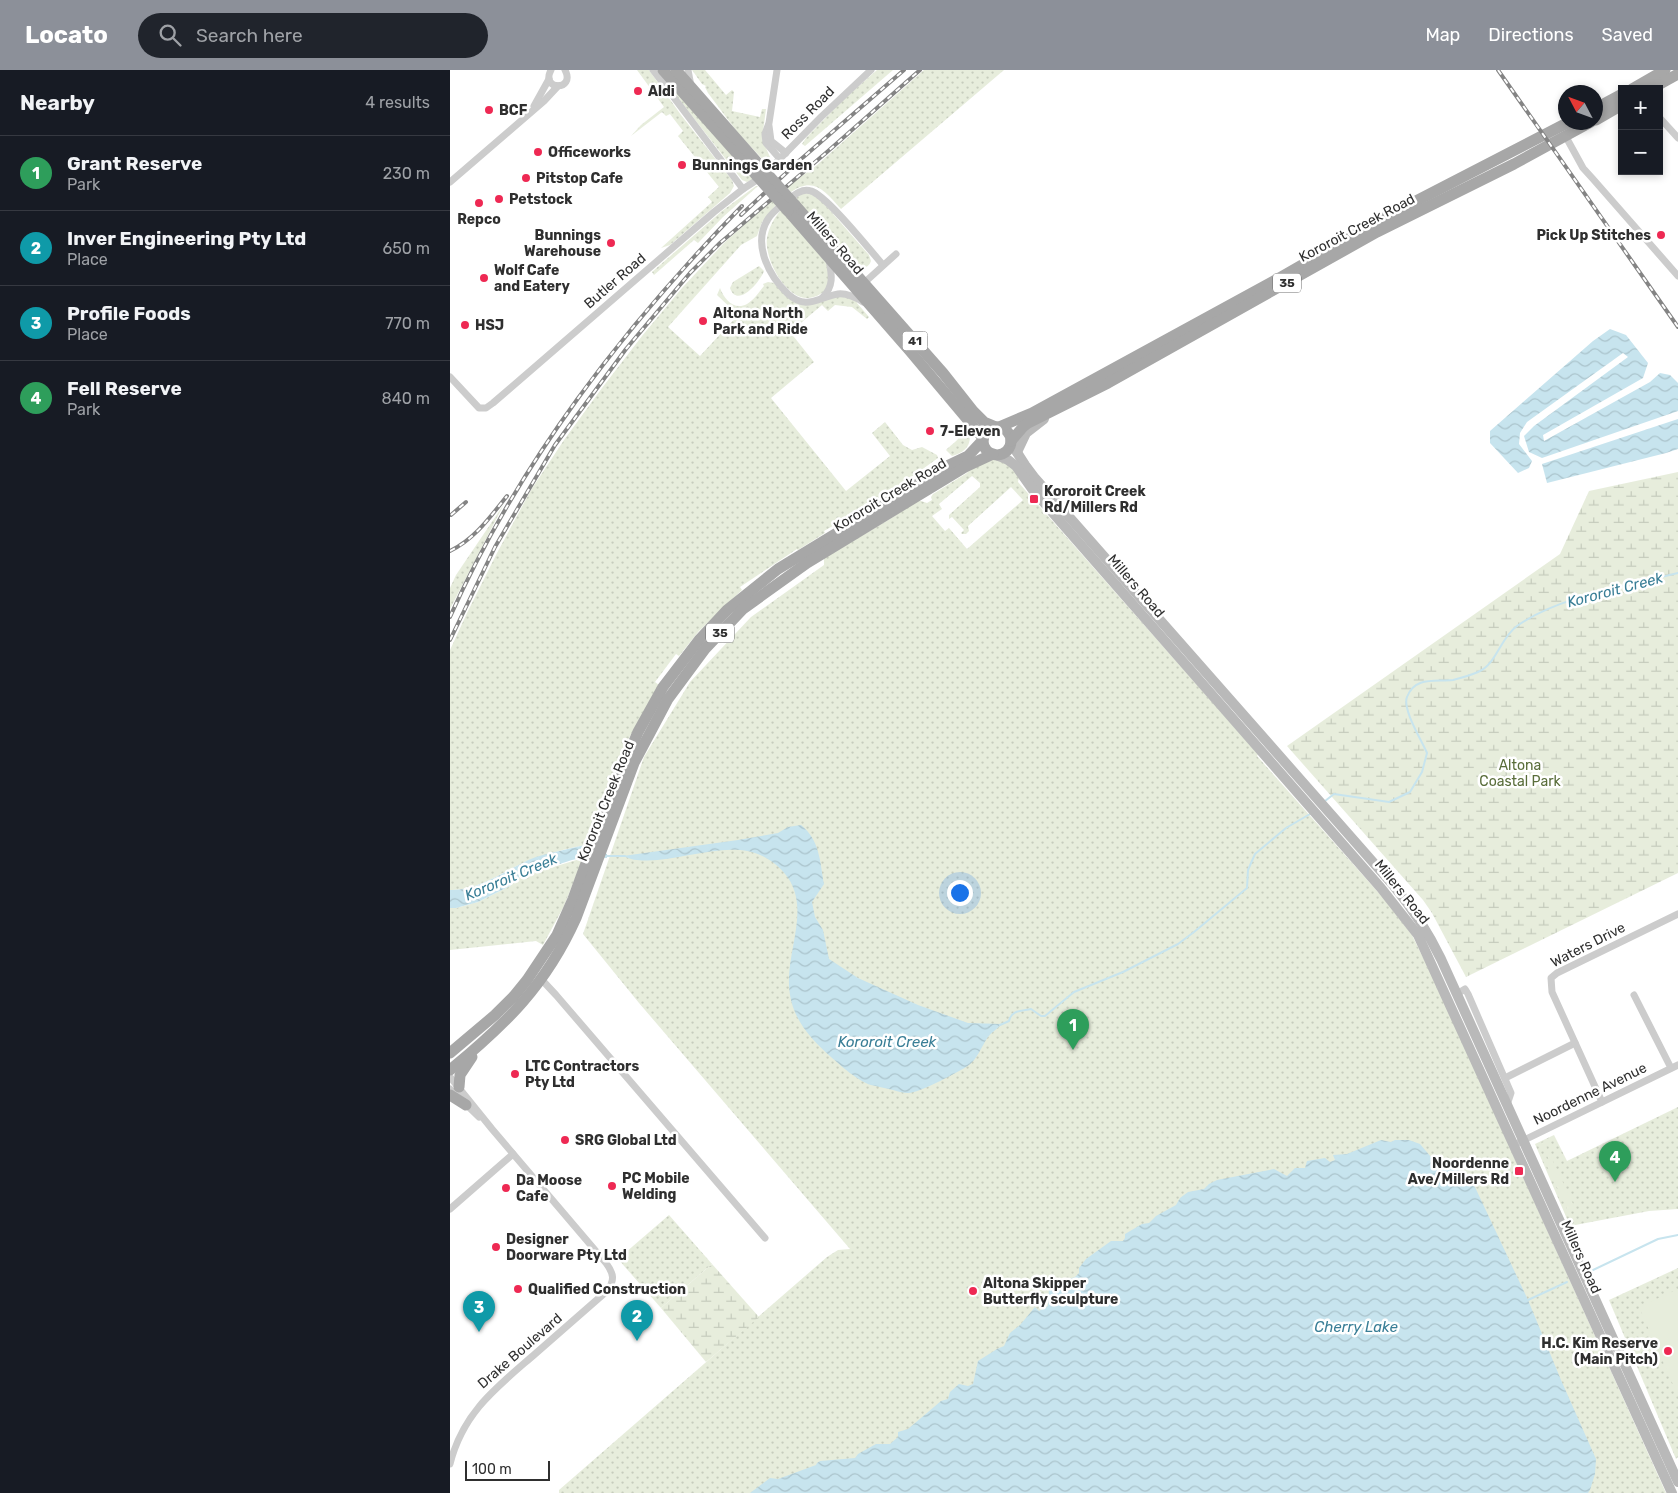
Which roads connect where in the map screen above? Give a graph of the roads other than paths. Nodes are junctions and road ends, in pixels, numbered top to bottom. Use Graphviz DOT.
graph roads {
  1 [pos="551,70"];
  2 [pos="653,70"];
  3 [pos="663,70"];
  4 [pos="675,70"];
  5 [pos="688,70"];
  6 [pos="776,70"];
  7 [pos="871,70"];
  8 [pos="1665,70"];
  9 [pos="568,72"];
  10 [pos="1678,74"];
  11 [pos="549,79"];
  12 [pos="676,84"];
  13 [pos="1639,85"];
  14 [pos="1658,85"];
  15 [pos="558,86"];
  16 [pos="691,86"];
  17 [pos="1618,96"];
  18 [pos="1603,104"];
  19 [pos="1618,107"];
  20 [pos="528,114"];
  21 [pos="1603,116"];
  22 [pos="1663,121"];
  23 [pos="769,123"];
  24 [pos="1558,129"];
  25 [pos="1577,130"];
  26 [pos="1566,136"];
  27 [pos="1678,138"];
  28 [pos="786,153"];
  29 [pos="780,159"];
  30 [pos="1512,159"];
  31 [pos="761,173"];
  32 [pos="450,182"];
  33 [pos="742,189"];
  34 [pos="791,208"];
  35 [pos="896,254"];
  36 [pos="828,257"];
  37 [pos="883,264"];
  38 [pos="1678,276"];
  39 [pos="864,283"];
  40 [pos="822,298"];
  41 [pos="873,309"];
  42 [pos="450,377"];
  43 [pos="1073,396"];
  44 [pos="997,426"];
  45 [pos="983,439"];
  46 [pos="1013,445"];
  47 [pos="995,455"];
  48 [pos="1294,782"];
  49 [pos="612,808"];
  50 [pos="586,877"];
  51 [pos="1678,914"];
  52 [pos="542,980"];
  53 [pos="1634,995"];
  54 [pos="1452,996"];
  55 [pos="487,1038"];
  56 [pos="1575,1043"];
  57 [pos="450,1053"];
  58 [pos="1675,1067"];
  59 [pos="450,1070"];
  60 [pos="450,1077"];
  61 [pos="1505,1078"];
  62 [pos="455,1088"];
  63 [pos="450,1096"];
  64 [pos="1602,1102"];
  65 [pos="1507,1105"];
  66 [pos="466,1106"];
  67 [pos="492,1129"];
  68 [pos="1519,1142"];
  69 [pos="513,1154"];
  70 [pos="450,1209"];
  71 [pos="765,1238"];
  72 [pos="450,1464"];
  73 [pos="1678,1482"];
  74 [pos="1672,1493"];
  1 -- 11 [label="street"];
  2 -- 33 [label="street"];
  3 -- 12 [label="main road, Millers Road / 41"];
  4 -- 12 [label="street"];
  4 -- 16 [label="main road, Millers Road / 41"];
  5 -- 16 [label="street"];
  6 -- 23 [label="street"];
  7 -- 28 [label="street, Ross Road"];
  8 -- 13 [label="main road"];
  9 -- 15 [label="street"];
  10 -- 14 [label="main road"];
  11 -- 15 [label="street"];
  11 -- 20 [label="street"];
  12 -- 31 [label="main road, Millers Road / 41"];
  15 -- 20 [label="street"];
  16 -- 31 [label="main road, Millers Road / 41"];
  17 -- 18 [label="main road"];
  19 -- 21 [label="main road"];
  20 -- 32 [label="street"];
  22 -- 27 [label="street"];
  23 -- 28 [label="street"];
  23 -- 29 [label="street"];
  24 -- 30 [label="main road, Kororoit Creek Road / 35"];
  25 -- 26 [label="main road, Kororoit Creek Road / 35"];
  26 -- 30 [label="main road, Kororoit Creek Road / 35"];
  26 -- 38 [label="street"];
  28 -- 29 [label="street, Ross Road"];
  29 -- 31 [label="street, Ross Road"];
  30 -- 43 [label="main road, Kororoit Creek Road / 35"];
  31 -- 33 [label="street, Butler Road"];
  31 -- 34 [label="main road, Millers Road / 41, bridge"];
  33 -- 42 [label="street, Butler Road"];
  34 -- 36 [label="main road, Millers Road / 41"];
  34 -- 39 [label="main road, Millers Road / 41"];
  35 -- 37 [label="street"];
  36 -- 40 [label="street"];
  36 -- 41 [label="main road, Millers Road / 41"];
  37 -- 39 [label="street"];
  37 -- 40 [label="street"];
  39 -- 44 [label="main road, Millers Road / 41"];
  40 -- 41 [label="street"];
  41 -- 45 [label="main road, Millers Road / 41"];
  43 -- 44 [label="main road, Kororoit Creek Road / 35"];
  43 -- 46 [label="main road, Kororoit Creek Road / 35"];
  44 -- 45 [label="main road, 35"];
  44 -- 46 [label="main road"];
  45 -- 47 [label="main road"];
  45 -- 49 [label="main road, Kororoit Creek Road / 35"];
  46 -- 47 [label="main road, 35"];
  46 -- 48 [label="main road, Millers Road"];
  47 -- 48 [label="main road, Millers Road"];
  47 -- 49 [label="main road, Kororoit Creek Road / 35"];
  48 -- 54 [label="main road, Millers Road"];
  49 -- 50 [label="main road, Kororoit Creek Road / 35"];
  50 -- 52 [label="main road, Kororoit Creek Road / 35"];
  50 -- 57 [label="main road, Kororoit Creek Road / 35"];
  51 -- 56 [label="street, Waters Drive"];
  52 -- 55 [label="main road, Kororoit Creek Road / 35"];
  52 -- 71 [label="street"];
  53 -- 58 [label="street"];
  54 -- 61 [label="street"];
  54 -- 65 [label="main road, Millers Road"];
  54 -- 68 [label="main road, Millers Road"];
  55 -- 59 [label="main road, Kororoit Creek Road / 35"];
  55 -- 62 [label="main road"];
  56 -- 61 [label="street"];
  56 -- 64 [label="street, Waters Drive"];
  58 -- 64 [label="street, Noordenne Avenue"];
  60 -- 62 [label="street, Drake Boulevard"];
  61 -- 65 [label="street"];
  62 -- 66 [label="street, Drake Boulevard"];
  62 -- 67 [label="street, Drake Boulevard"];
  63 -- 66 [label="main road"];
  64 -- 68 [label="street, Noordenne Avenue"];
  65 -- 68 [label="main road, Millers Road"];
  66 -- 67 [label="street, Drake Boulevard"];
  67 -- 69 [label="street, Drake Boulevard"];
  68 -- 73 [label="main road, Millers Road"];
  68 -- 74 [label="main road, Millers Road"];
  69 -- 70 [label="street"];
  69 -- 72 [label="street, Drake Boulevard"];
}
